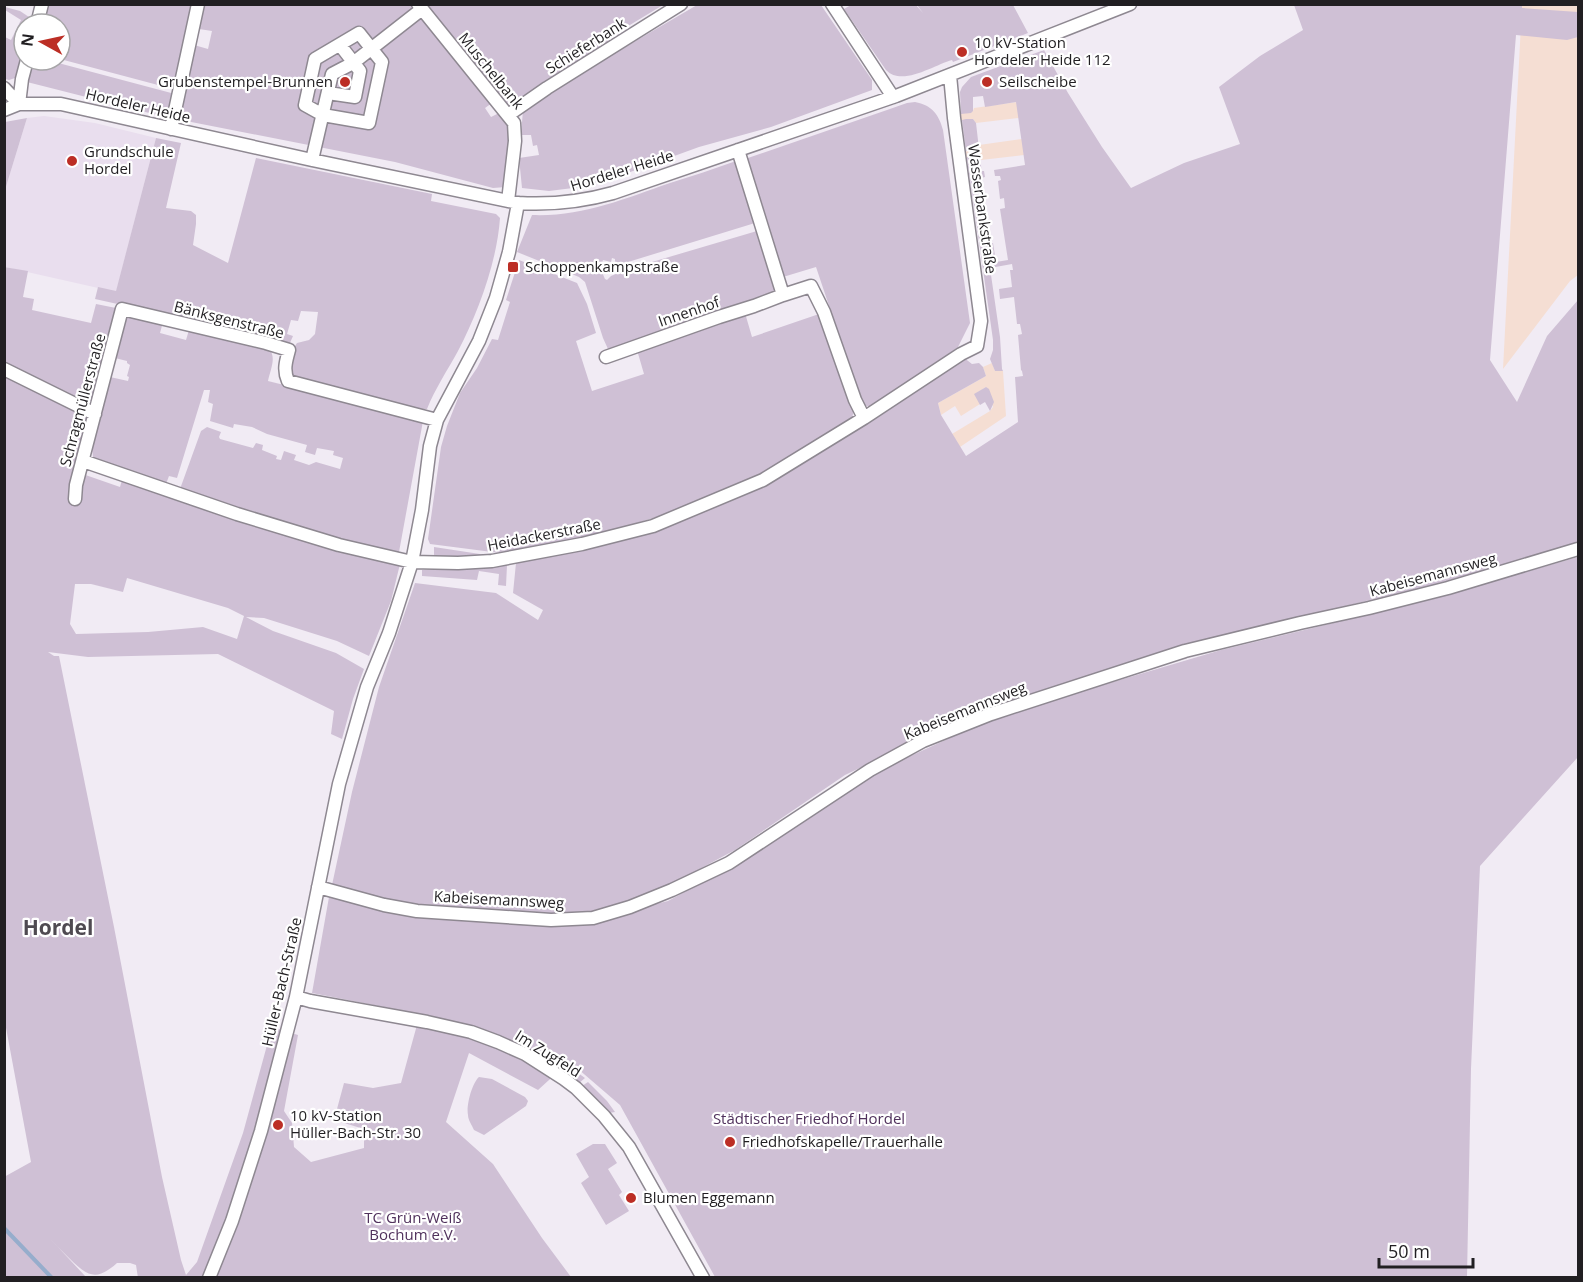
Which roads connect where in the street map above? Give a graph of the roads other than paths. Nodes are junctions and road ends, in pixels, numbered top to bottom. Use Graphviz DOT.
graph roads {
  1 [pos="198,4"];
  2 [pos="681,4"];
  3 [pos="832,4"];
  4 [pos="1130,4"];
  5 [pos="422,7"];
  6 [pos="340,45"];
  7 [pos="372,49"];
  8 [pos="353,63"];
  9 [pos="24,72"];
  10 [pos="950,75"];
  11 [pos="359,77"];
  12 [pos="311,78"];
  13 [pos="379,80"];
  14 [pos="329,87"];
  15 [pos="4,88"];
  16 [pos="355,97"];
  17 [pos="893,97"];
  18 [pos="19,104"];
  19 [pos="4,110"];
  20 [pos="508,114"];
  21 [pos="323,115"];
  22 [pos="369,123"];
  23 [pos="171,129"];
  24 [pos="738,150"];
  25 [pos="312,160"];
  26 [pos="513,202"];
  27 [pos="783,295"];
  28 [pos="122,309"];
  29 [pos="977,346"];
  30 [pos="606,357"];
  31 [pos="4,369"];
  32 [pos="95,414"];
  33 [pos="864,418"];
  34 [pos="437,420"];
  35 [pos="83,461"];
  36 [pos="75,499"];
  37 [pos="1578,549"];
  38 [pos="412,562"];
  39 [pos="318,887"];
  40 [pos="296,997"];
  41 [pos="695,1264"];
  42 [pos="209,1278"];
  43 [pos="695,1278"];
  44 [pos="703,1278"];
  1 -- 23 [label="street"];
  2 -- 20 [label="street, Schieferbank"];
  3 -- 17 [label="street"];
  4 -- 10 [label="street, Hordeler Heide"];
  5 -- 7 [label="street"];
  5 -- 20 [label="street, Muschelbank"];
  6 -- 7 [label="street"];
  6 -- 8 [label="street"];
  6 -- 12 [label="street"];
  7 -- 8 [label="street"];
  7 -- 13 [label="street"];
  8 -- 11 [label="street"];
  8 -- 14 [label="street"];
  9 -- 18 [label="street"];
  10 -- 17 [label="street, Hordeler Heide"];
  10 -- 29 [label="street, Wasserbankstraße"];
  11 -- 13 [label="street"];
  11 -- 16 [label="street"];
  12 -- 14 [label="street"];
  12 -- 21 [label="street"];
  13 -- 22 [label="street"];
  14 -- 16 [label="street"];
  14 -- 21 [label="street"];
  15 -- 18 [label="street"];
  16 -- 22 [label="street"];
  17 -- 24 [label="street, Hordeler Heide"];
  18 -- 19 [label="street"];
  18 -- 23 [label="street, Hordeler Heide"];
  20 -- 26 [label="street, Muschelbank"];
  21 -- 22 [label="street"];
  21 -- 25 [label="street"];
  23 -- 25 [label="street, Hordeler Heide"];
  24 -- 26 [label="street, Hordeler Heide"];
  24 -- 27 [label="street"];
  25 -- 26 [label="street, Hordeler Heide"];
  26 -- 34 [label="street"];
  27 -- 30 [label="street, Innenhof"];
  27 -- 33 [label="street, Innenhof"];
  28 -- 32 [label="street, Schragmüllerstraße"];
  28 -- 34 [label="street, Bänksgenstraße"];
  29 -- 33 [label="street, Heidackerstraße"];
  31 -- 32 [label="street"];
  32 -- 35 [label="street, Schragmüllerstraße"];
  33 -- 38 [label="street, Heidackerstraße"];
  34 -- 38 [label="street"];
  35 -- 36 [label="street, Schragmüllerstraße"];
  35 -- 38 [label="street, Heidackerstraße"];
  37 -- 39 [label="street, Kabeisemannsweg"];
  38 -- 39 [label="street, Hüller-Bach-Straße"];
  39 -- 40 [label="street, Hüller-Bach-Straße"];
  40 -- 41 [label="street, Im Zugfeld"];
  40 -- 42 [label="street, Hüller-Bach-Straße"];
  41 -- 43 [label="street, Im Zugfeld"];
  41 -- 44 [label="street, Im Zugfeld"];
}
